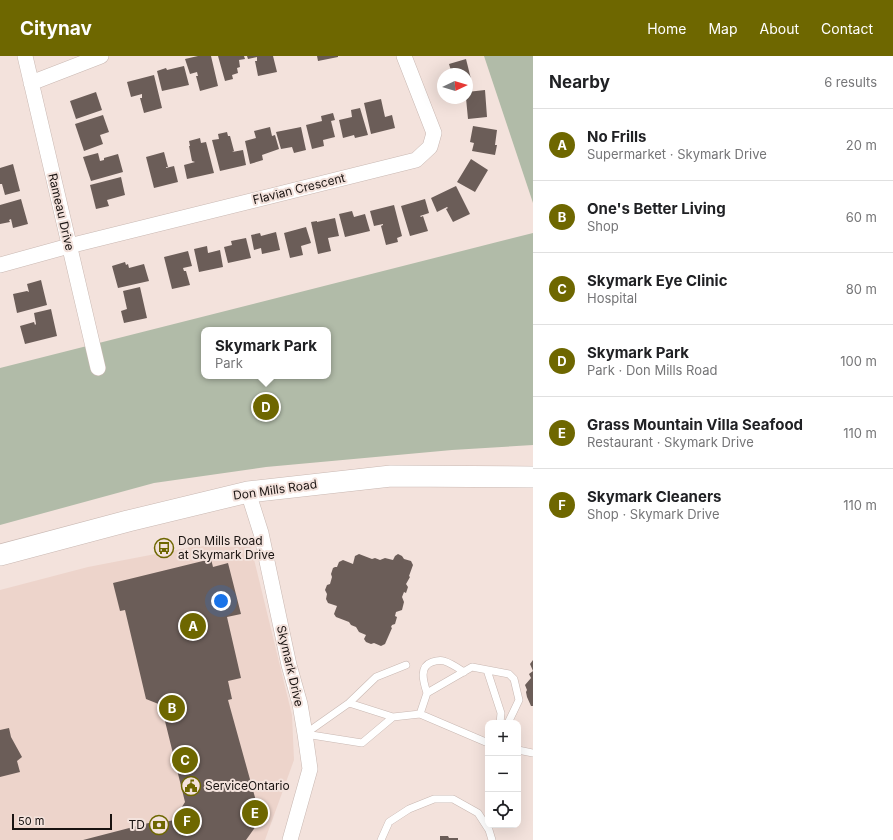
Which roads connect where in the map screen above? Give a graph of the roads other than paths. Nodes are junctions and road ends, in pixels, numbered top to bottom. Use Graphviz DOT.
graph roads {
  1 [pos="25,56"];
  2 [pos="101,56"];
  3 [pos="404,56"];
  4 [pos="31,83"];
  5 [pos="69,246"];
  6 [pos="0,265"];
  7 [pos="98,368"];
  8 [pos="533,476"];
  9 [pos="248,492"];
  10 [pos="0,555"];
  11 [pos="406,665"];
  12 [pos="487,670"];
  13 [pos="464,672"];
  14 [pos="427,693"];
  15 [pos="349,703"];
  16 [pos="420,714"];
  17 [pos="393,717"];
  18 [pos="500,720"];
  19 [pos="509,720"];
  20 [pos="305,734"];
  21 [pos="485,742"];
  22 [pos="521,751"];
  23 [pos="533,753"];
  24 [pos="290,840"];
  25 [pos="381,840"];
  26 [pos="492,840"];
  1 -- 4 [label="street, Rameau Drive"];
  2 -- 4 [label="street"];
  3 -- 5 [label="street, Flavian Crescent"];
  4 -- 5 [label="street, Rameau Drive"];
  5 -- 6 [label="street, Flavian Crescent"];
  5 -- 7 [label="street, Rameau Drive"];
  8 -- 9 [label="main road, Don Mills Road"];
  9 -- 10 [label="main road, Don Mills Road"];
  9 -- 20 [label="street, Skymark Drive"];
  11 -- 15 [label="lane"];
  12 -- 13 [label="lane"];
  12 -- 18 [label="lane"];
  12 -- 19 [label="lane"];
  13 -- 14 [label="lane"];
  13 -- 14 [label="lane"];
  14 -- 16 [label="lane"];
  15 -- 17 [label="lane"];
  15 -- 20 [label="lane"];
  16 -- 17 [label="lane"];
  16 -- 21 [label="lane"];
  17 -- 20 [label="lane"];
  20 -- 24 [label="street, Skymark Drive"];
  22 -- 23 [label="lane"];
  25 -- 26 [label="lane"];
}
